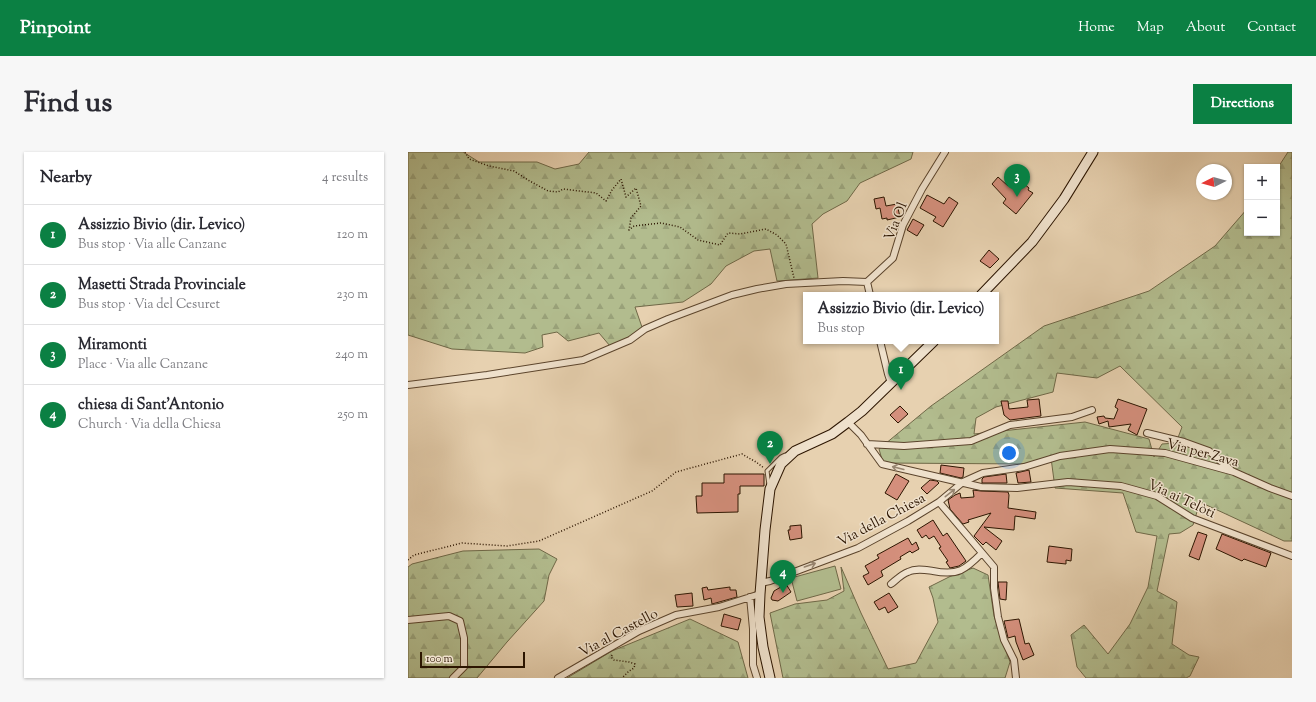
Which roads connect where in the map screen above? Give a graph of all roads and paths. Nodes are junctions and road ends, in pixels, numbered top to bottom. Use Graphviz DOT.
graph roads {
  1 [pos="465,152"];
  2 [pos="945,152"];
  3 [pos="1093,152"];
  4 [pos="867,282"];
  5 [pos="796,284"];
  6 [pos="869,292"];
  7 [pos="984,292"];
  8 [pos="881,344"];
  9 [pos="931,344"];
  10 [pos="891,383"];
  11 [pos="408,385"];
  12 [pos="1092,410"];
  13 [pos="848,422"];
  14 [pos="1147,433"];
  15 [pos="867,444"];
  16 [pos="795,451"];
  17 [pos="767,471"];
  18 [pos="1234,472"];
  19 [pos="963,482"];
  20 [pos="770,489"];
  21 [pos="1292,496"];
  22 [pos="939,502"];
  23 [pos="982,553"];
  24 [pos="1292,556"];
  25 [pos="408,560"];
  26 [pos="760,583"];
  27 [pos="891,584"];
  28 [pos="760,594"];
  29 [pos="750,596"];
  30 [pos="408,620"];
  31 [pos="619,643"];
  32 [pos="453,678"];
  33 [pos="558,678"];
  34 [pos="622,678"];
  35 [pos="757,678"];
  36 [pos="770,678"];
  37 [pos="1016,678"];
  1 -- 5 [label="path"];
  2 -- 4 [label="street, Via Ol"];
  3 -- 7 [label="main road"];
  4 -- 5 [label="street"];
  4 -- 6 [label="street"];
  5 -- 11 [label="street"];
  8 -- 10 [label="street"];
  9 -- 10 [label="main road"];
  10 -- 13 [label="main road"];
  12 -- 15 [label="street"];
  13 -- 15 [label="street, Via ai Telòti"];
  13 -- 16 [label="main road"];
  14 -- 18 [label="street"];
  19 -- 15 [label="street, Via ai Telòti, one-way"];
  16 -- 17 [label="lane"];
  16 -- 20 [label="main road"];
  17 -- 20 [label="lane"];
  17 -- 25 [label="path"];
  18 -- 19 [label="street, Via per Zava"];
  18 -- 21 [label="street, Via per Zava"];
  22 -- 19 [label="street, Via della Chiesa, one-way"];
  19 -- 24 [label="street, Via ai Telòti"];
  20 -- 26 [label="main road"];
  22 -- 23 [label="street"];
  26 -- 22 [label="street, Via della Chiesa, one-way"];
  23 -- 27 [label="street"];
  23 -- 37 [label="street"];
  26 -- 28 [label="main road"];
  28 -- 29 [label="street, Via al Castello"];
  28 -- 36 [label="main road"];
  29 -- 31 [label="street, Via al Castello"];
  29 -- 35 [label="street"];
  30 -- 32 [label="street"];
  31 -- 33 [label="street, Via al Castello"];
  31 -- 34 [label="path"];
}
